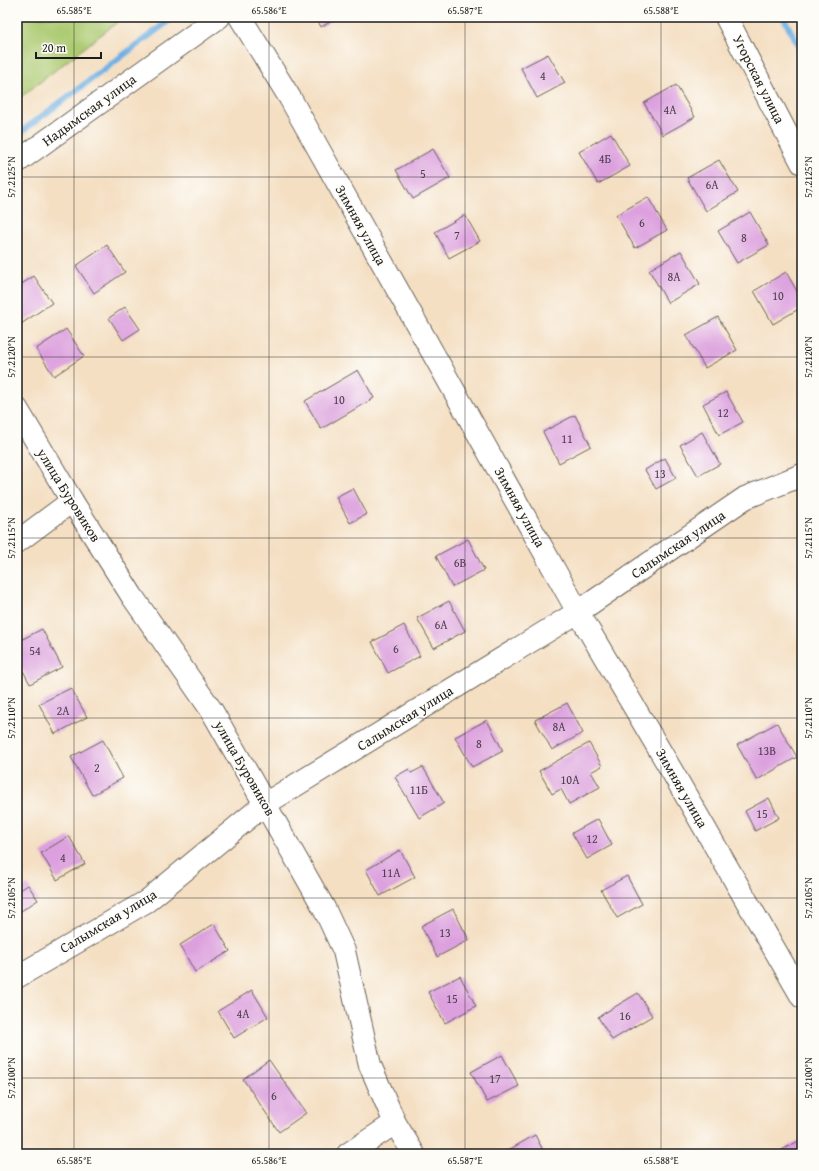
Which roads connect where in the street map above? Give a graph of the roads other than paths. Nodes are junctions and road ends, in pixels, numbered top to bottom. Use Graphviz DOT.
graph roads {
  1 [pos="219,17"];
  2 [pos="240,17"];
  3 [pos="726,17"];
  4 [pos="17,162"];
  5 [pos="802,163"];
  6 [pos="17,408"];
  7 [pos="802,475"];
  8 [pos="72,501"];
  9 [pos="17,542"];
  10 [pos="578,612"];
  11 [pos="266,804"];
  12 [pos="17,977"];
  13 [pos="802,997"];
  14 [pos="395,1123"];
  15 [pos="348,1154"];
  16 [pos="414,1154"];
  1 -- 4 [label="street, Надымская улица"];
  2 -- 10 [label="street, Зимняя улица"];
  3 -- 5 [label="street, Угорская улица"];
  6 -- 8 [label="street, улица Буровиков"];
  7 -- 10 [label="street, Салымская улица"];
  8 -- 9 [label="street"];
  8 -- 11 [label="street, улица Буровиков"];
  10 -- 11 [label="street, Салымская улица"];
  10 -- 13 [label="street, Зимняя улица"];
  11 -- 12 [label="street, Салымская улица"];
  11 -- 14 [label="street, улица Буровиков"];
  14 -- 15 [label="street"];
  14 -- 16 [label="street, улица Буровиков"];
}
